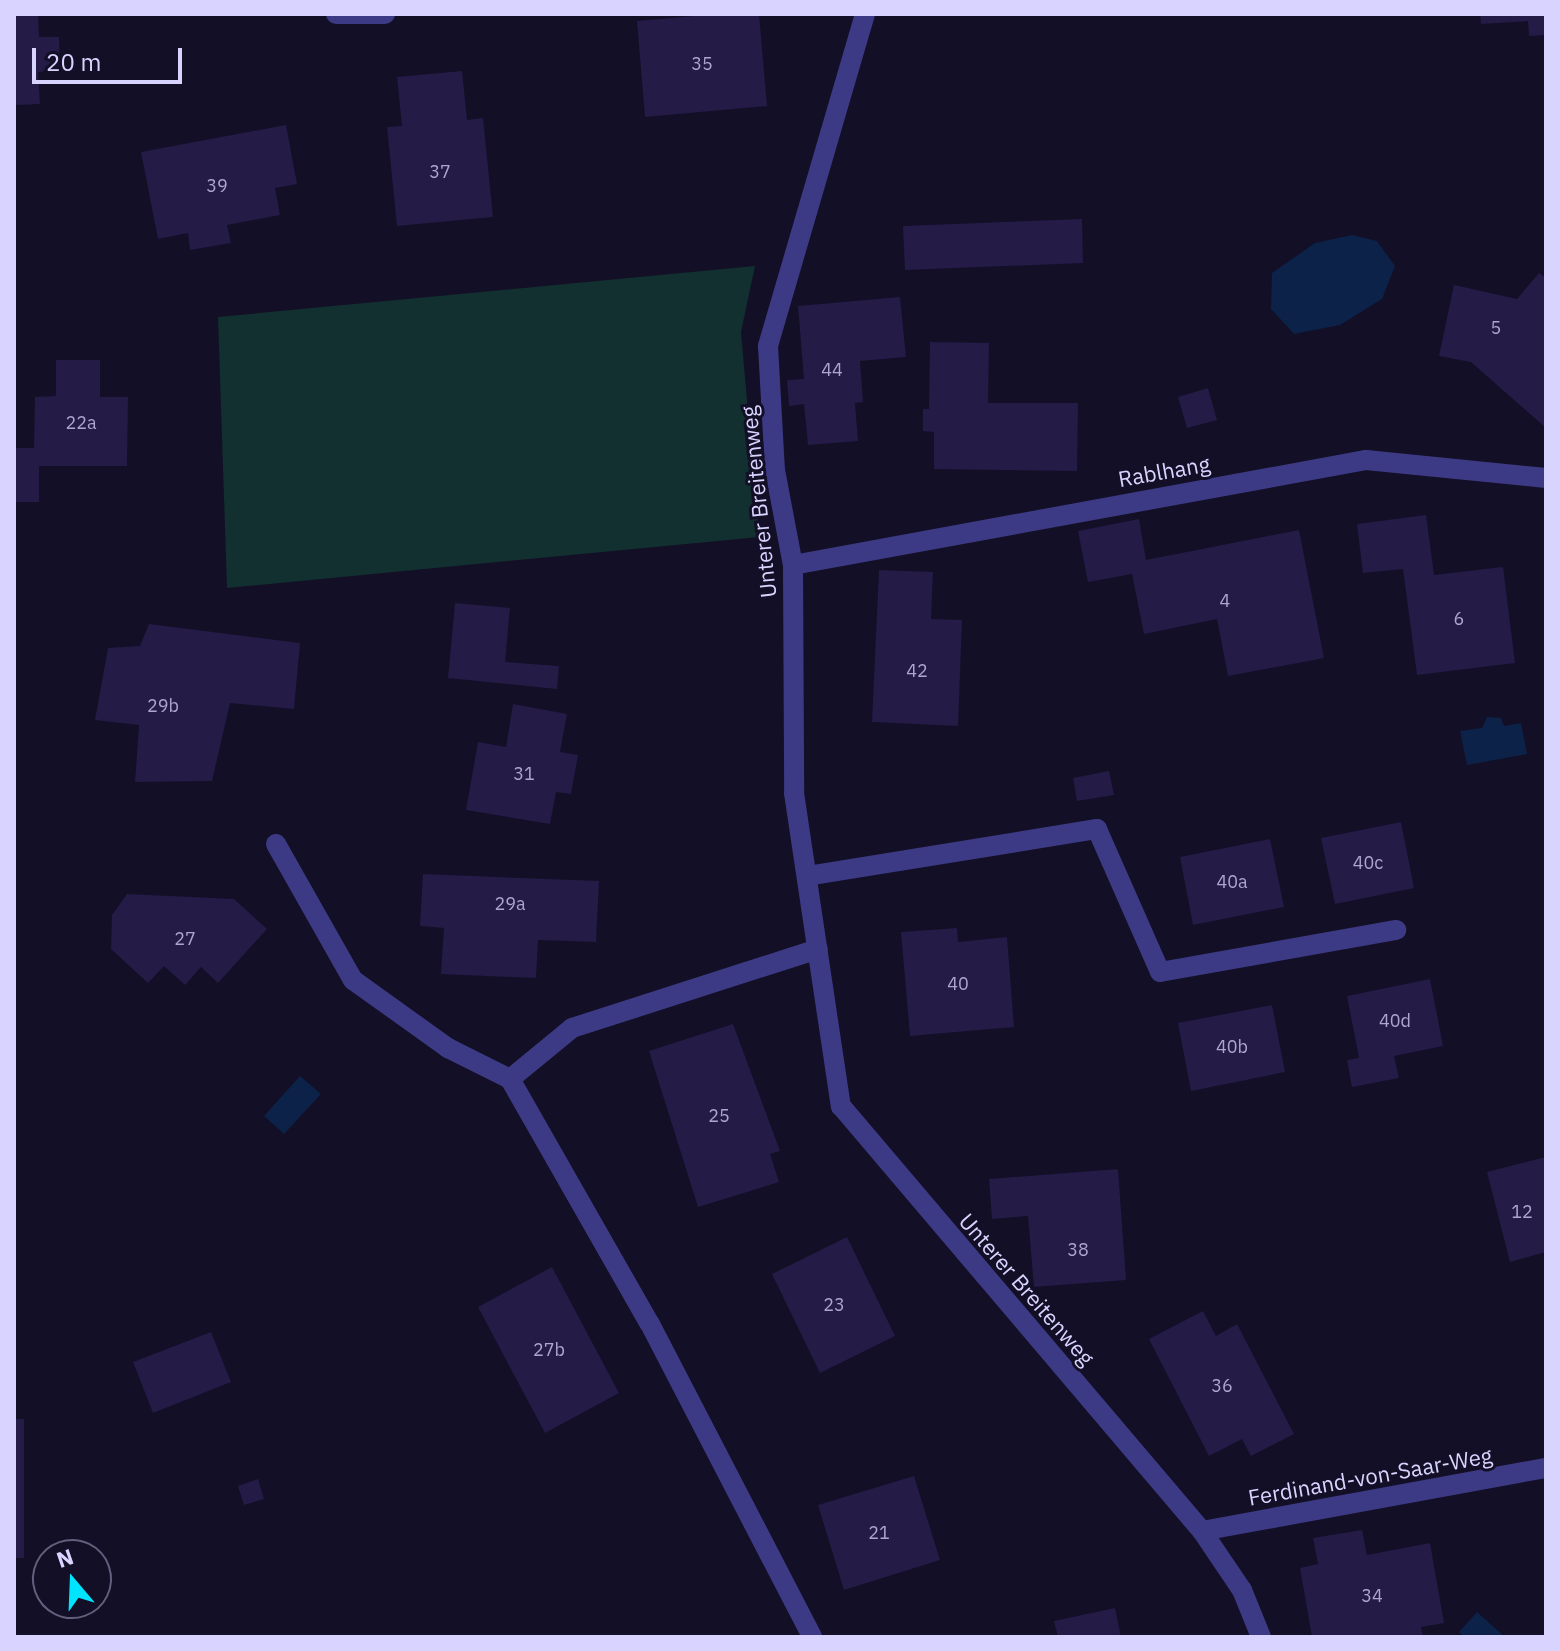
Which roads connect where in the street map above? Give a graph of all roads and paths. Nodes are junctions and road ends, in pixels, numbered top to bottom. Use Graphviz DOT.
graph roads {
  1 [pos="336,14"];
  2 [pos="385,14"];
  3 [pos="865,14"];
  4 [pos="1546,478"];
  5 [pos="793,565"];
  6 [pos="276,844"];
  7 [pos="807,876"];
  8 [pos="1396,930"];
  9 [pos="818,949"];
  10 [pos="510,1079"];
  11 [pos="1546,1468"];
  12 [pos="1202,1531"];
  13 [pos="812,1637"];
  14 [pos="1261,1637"];
  1 -- 2 [label="street"];
  3 -- 5 [label="street, Unterer Breitenweg"];
  4 -- 5 [label="street, Rablhang"];
  5 -- 7 [label="street, Unterer Breitenweg"];
  6 -- 10 [label="street"];
  7 -- 8 [label="street"];
  7 -- 9 [label="street, Unterer Breitenweg"];
  9 -- 10 [label="street"];
  9 -- 12 [label="street, Unterer Breitenweg"];
  10 -- 13 [label="street"];
  11 -- 12 [label="street, Ferdinand-von-Saar-Weg"];
  12 -- 14 [label="street, Unterer Breitenweg"];
}
